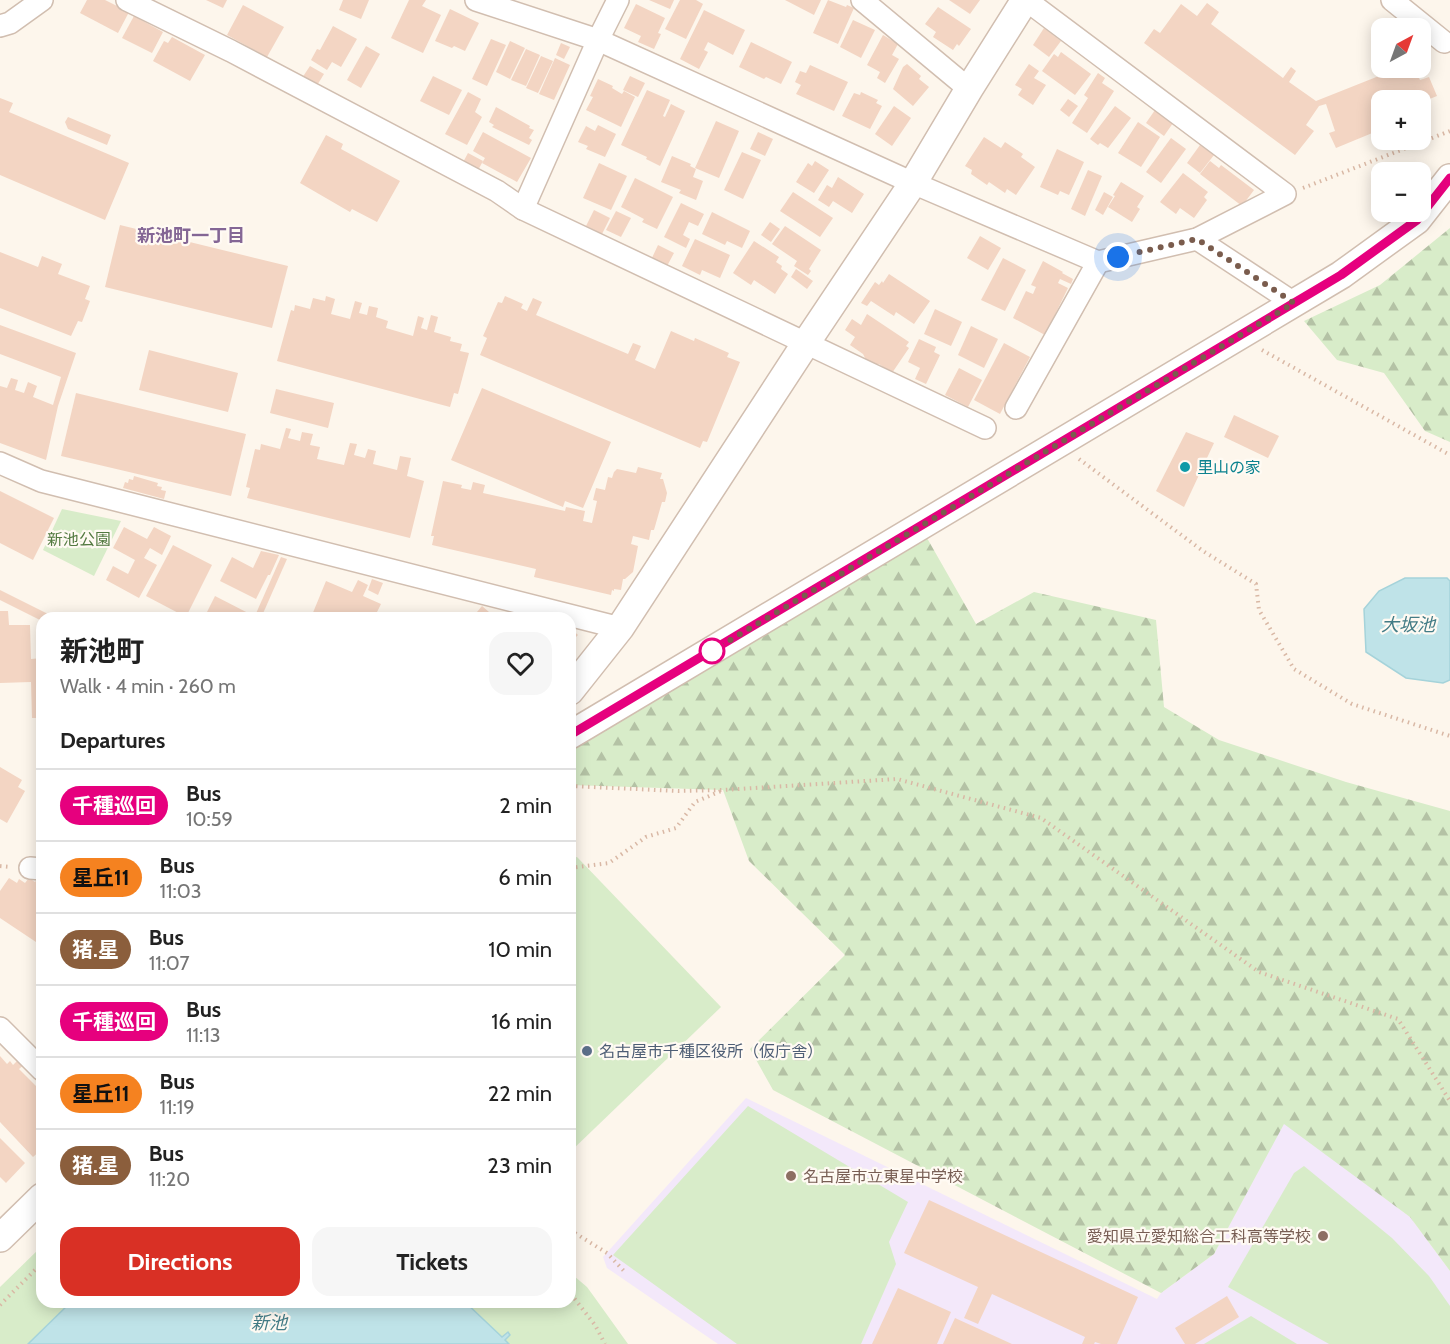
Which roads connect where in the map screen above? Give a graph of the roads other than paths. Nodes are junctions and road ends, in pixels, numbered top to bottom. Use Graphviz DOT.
graph roads {
  1 [pos="42,0"];
  2 [pos="127,0"];
  3 [pos="476,0"];
  4 [pos="618,0"];
  5 [pos="862,0"];
  6 [pos="1026,0"];
  7 [pos="1392,0"];
  8 [pos="0,26"];
  9 [pos="598,40"];
  10 [pos="1444,42"];
  11 [pos="969,89"];
  12 [pos="1450,178"];
  13 [pos="913,183"];
  14 [pos="523,209"];
  15 [pos="1197,239"];
  16 [pos="1098,262"];
  17 [pos="1294,303"];
  18 [pos="806,343"];
  19 [pos="1016,408"];
  20 [pos="985,428"];
  21 [pos="0,463"];
  22 [pos="557,612"];
  23 [pos="576,617"];
  24 [pos="620,628"];
  25 [pos="576,683"];
  26 [pos="576,731"];
  27 [pos="0,1028"];
  28 [pos="36,1064"];
  29 [pos="36,1203"];
  30 [pos="0,1238"];
  1 -- 8 [label="street"];
  2 -- 14 [label="street"];
  3 -- 9 [label="street"];
  4 -- 9 [label="street"];
  5 -- 11 [label="street"];
  6 -- 11 [label="street"];
  6 -- 15 [label="street"];
  7 -- 10 [label="street"];
  9 -- 13 [label="street"];
  9 -- 14 [label="street"];
  11 -- 13 [label="street"];
  12 -- 17 [label="street"];
  13 -- 16 [label="street"];
  13 -- 18 [label="street"];
  14 -- 18 [label="street"];
  15 -- 16 [label="street"];
  15 -- 17 [label="street"];
  16 -- 19 [label="street"];
  17 -- 26 [label="street"];
  18 -- 20 [label="street"];
  18 -- 24 [label="street"];
  21 -- 22 [label="street"];
  23 -- 24 [label="street"];
  24 -- 25 [label="street"];
  27 -- 28 [label="street"];
  29 -- 30 [label="street"];
}
